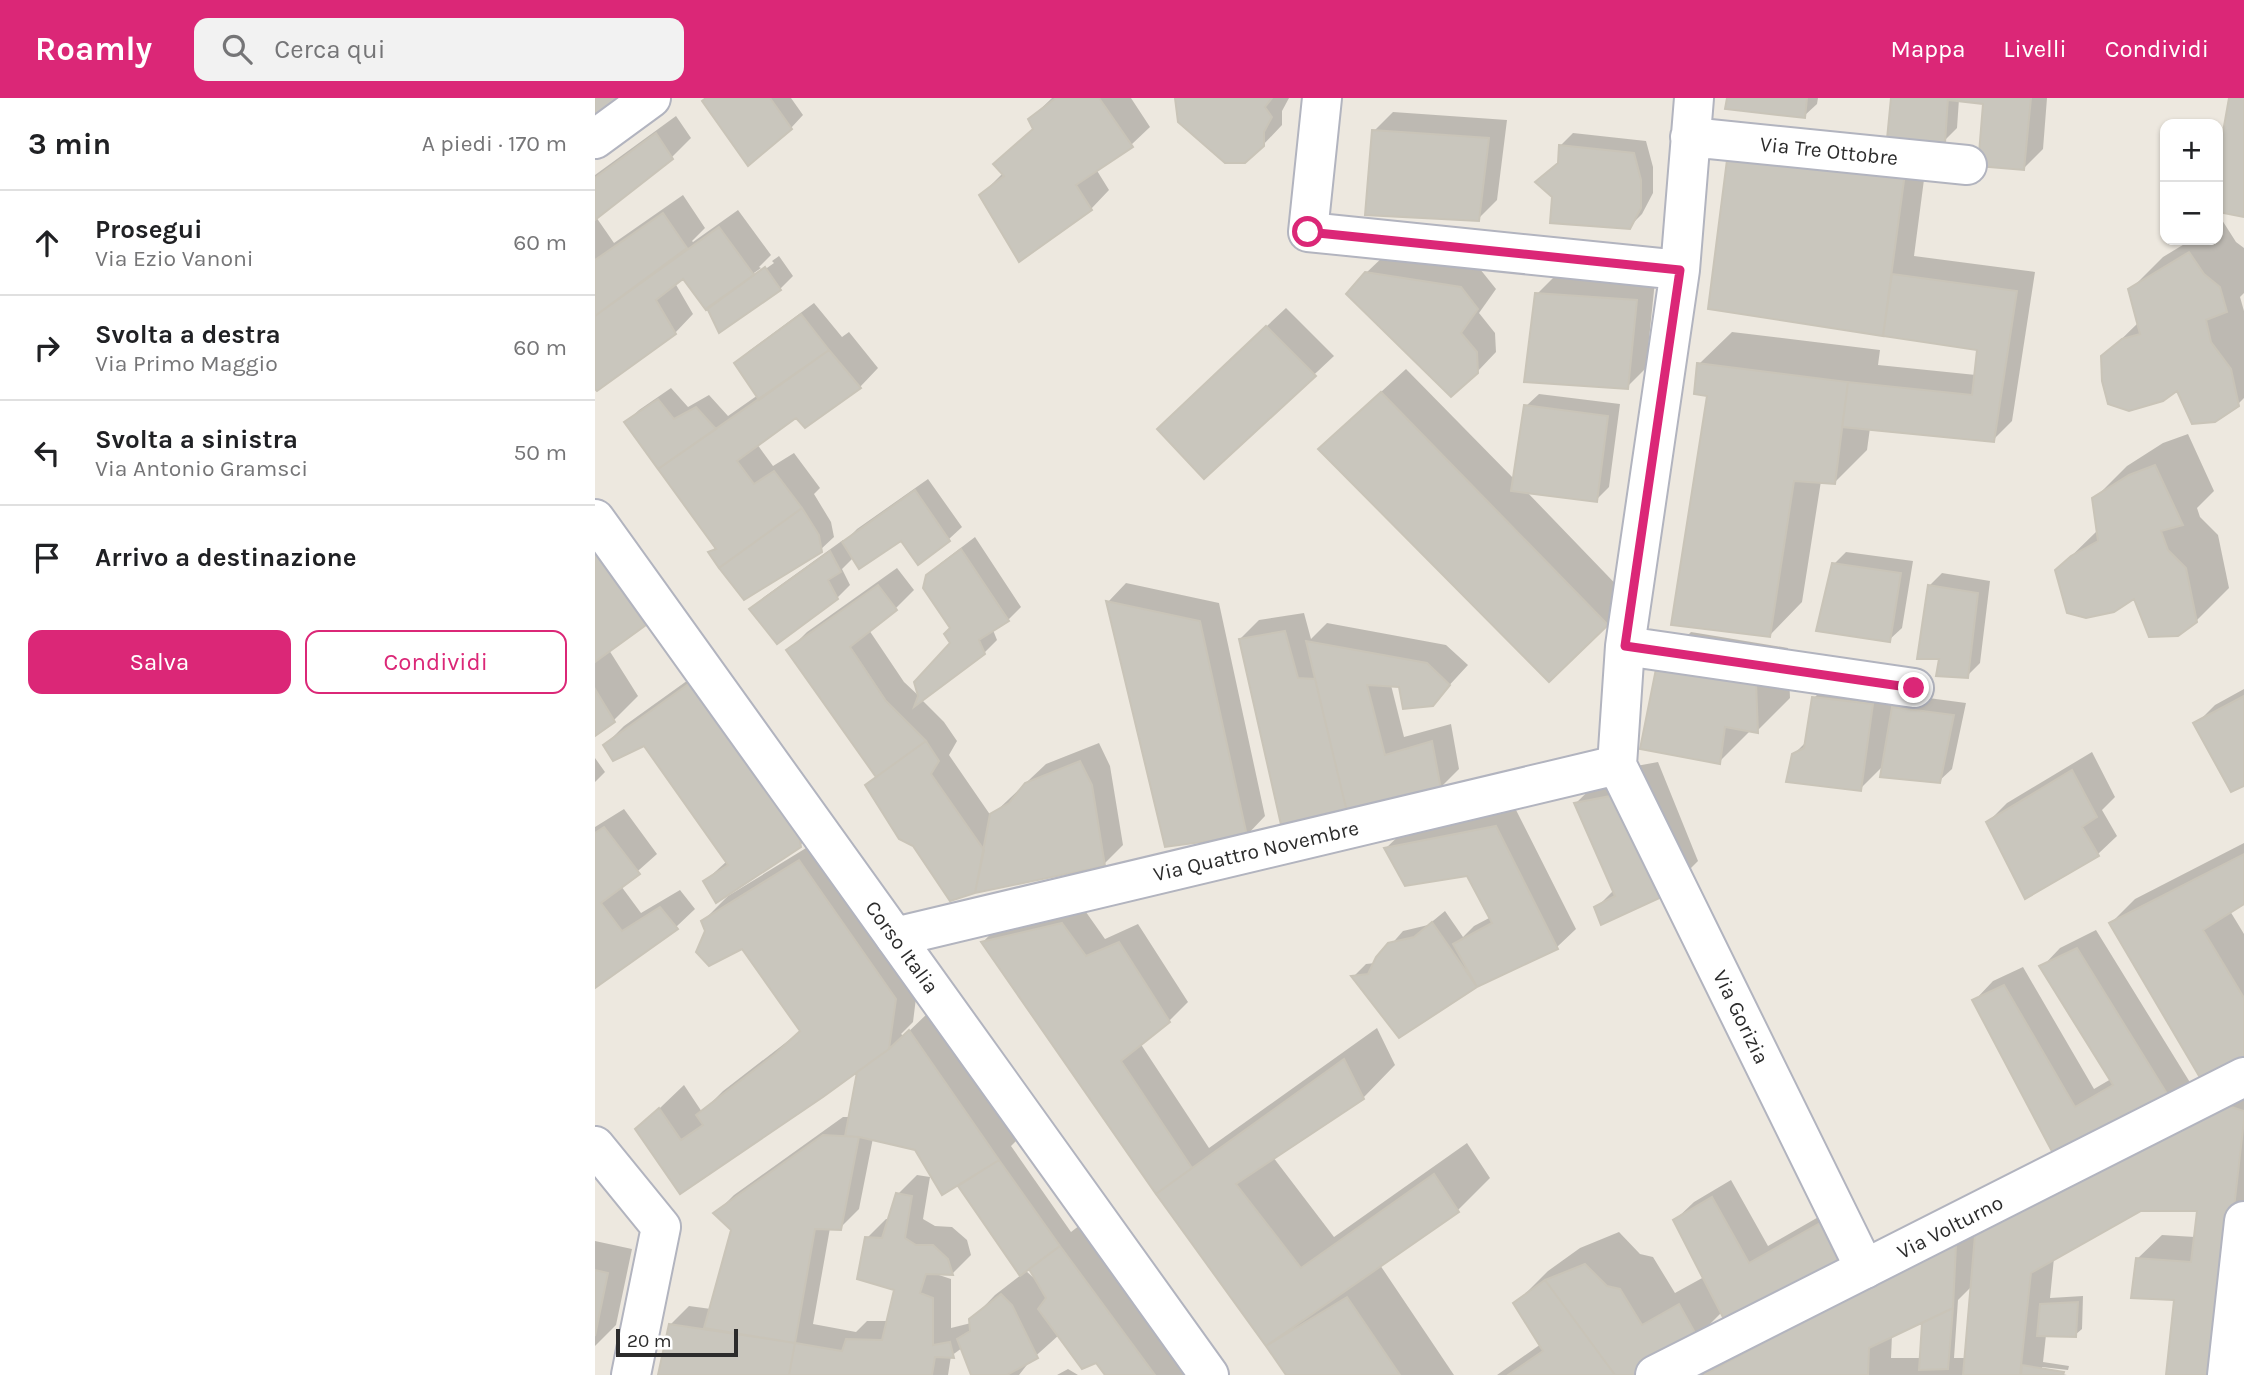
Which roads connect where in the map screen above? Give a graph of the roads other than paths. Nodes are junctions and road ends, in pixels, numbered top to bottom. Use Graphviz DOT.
graph roads {
  1 [pos="651,98"];
  2 [pos="1322,98"];
  3 [pos="1695,98"];
  4 [pos="1690,137"];
  5 [pos="595,139"];
  6 [pos="1967,165"];
  7 [pos="1680,270"];
  8 [pos="595,519"];
  9 [pos="1625,646"];
  10 [pos="1914,688"];
  11 [pos="1617,765"];
  12 [pos="895,937"];
  13 [pos="2244,1077"];
  14 [pos="595,1146"];
  15 [pos="2244,1223"];
  16 [pos="1865,1269"];
  17 [pos="631,1375"];
  18 [pos="1209,1375"];
  19 [pos="1655,1375"];
  20 [pos="2227,1375"];
  1 -- 5 [label="street"];
  2 -- 7 [label="street"];
  3 -- 4 [label="street"];
  4 -- 6 [label="street, Via Tre Ottobre"];
  4 -- 7 [label="street"];
  7 -- 9 [label="street"];
  8 -- 12 [label="street, Corso Italia"];
  9 -- 10 [label="street"];
  9 -- 11 [label="street"];
  11 -- 12 [label="street, Via Quattro Novembre"];
  11 -- 16 [label="street, Via Gorizia"];
  12 -- 18 [label="street, Corso Italia"];
  13 -- 16 [label="street, Via Volturno"];
  14 -- 17 [label="street"];
  15 -- 20 [label="street"];
  16 -- 19 [label="street, Via Volturno"];
}
